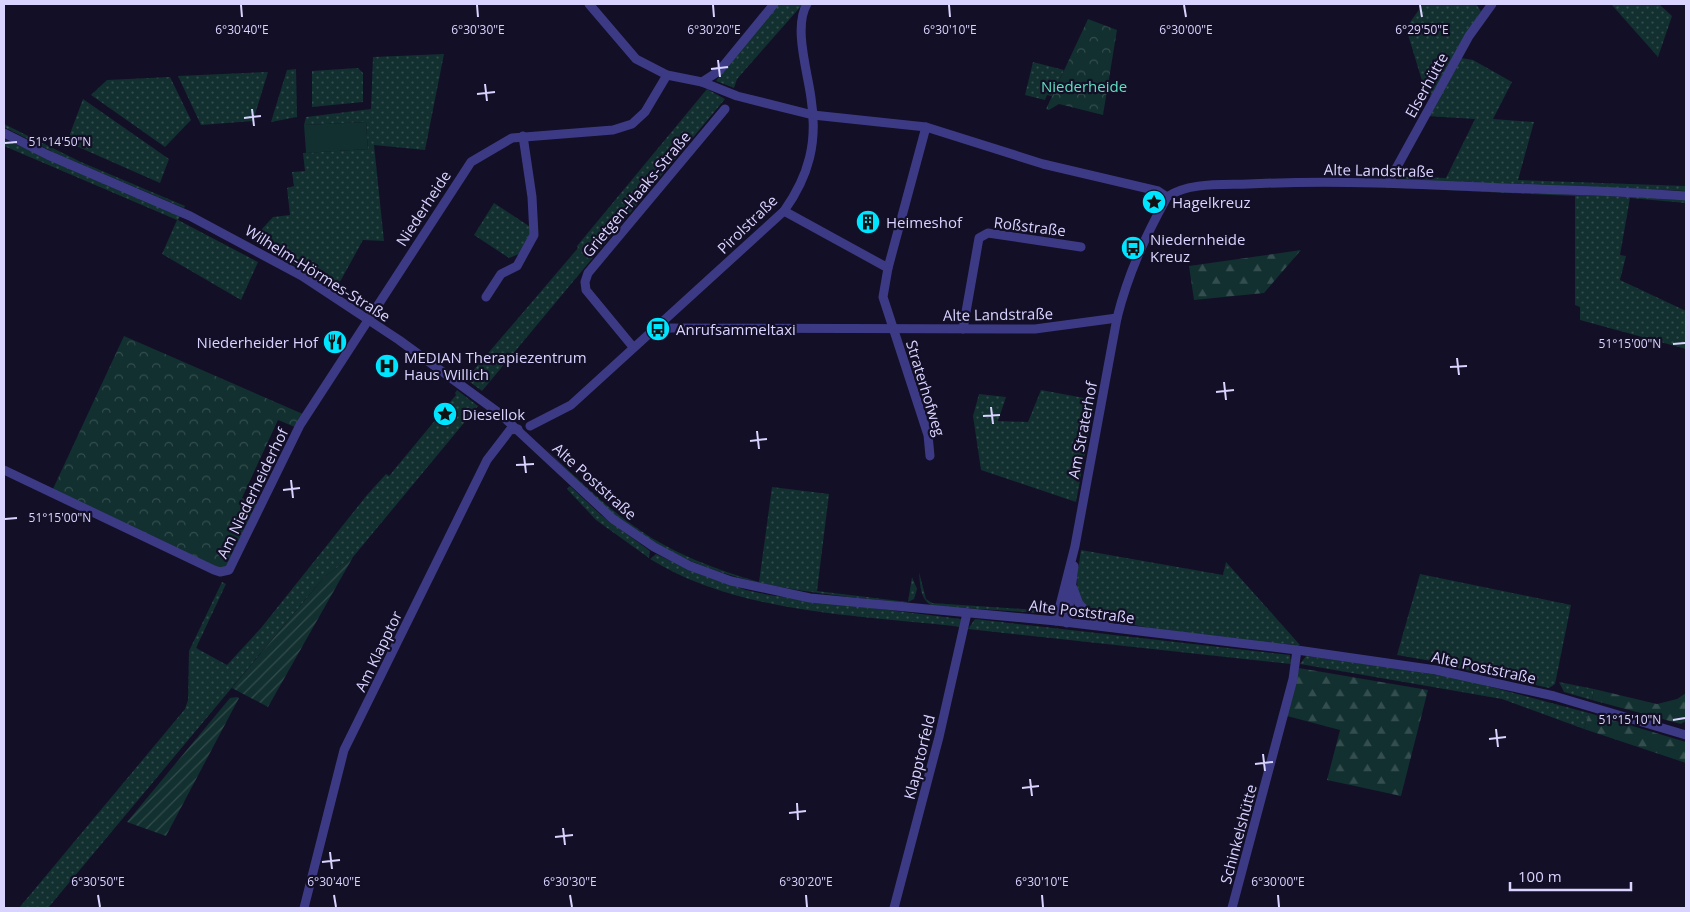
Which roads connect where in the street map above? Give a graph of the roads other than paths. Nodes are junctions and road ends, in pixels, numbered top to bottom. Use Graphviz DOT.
graph roads {
  1 [pos="589,4"];
  2 [pos="774,4"];
  3 [pos="807,4"];
  4 [pos="1492,4"];
  5 [pos="667,75"];
  6 [pos="702,82"];
  7 [pos="725,109"];
  8 [pos="813,115"];
  9 [pos="926,127"];
  10 [pos="4,133"];
  11 [pos="523,136"];
  12 [pos="1388,183"];
  13 [pos="1686,196"];
  14 [pos="1167,197"];
  15 [pos="784,211"];
  16 [pos="1081,247"];
  17 [pos="888,268"];
  18 [pos="486,297"];
  19 [pos="1117,318"];
  20 [pos="368,320"];
  21 [pos="655,328"];
  22 [pos="893,328"];
  23 [pos="963,328"];
  24 [pos="633,347"];
  25 [pos="530,426"];
  26 [pos="518,429"];
  27 [pos="930,456"];
  28 [pos="4,470"];
  29 [pos="1075,546"];
  30 [pos="1073,588"];
  31 [pos="967,613"];
  32 [pos="1056,621"];
  33 [pos="1067,622"];
  34 [pos="1132,631"];
  35 [pos="1297,650"];
  36 [pos="1686,735"];
  37 [pos="304,908"];
  38 [pos="894,908"];
  39 [pos="1232,908"];
  1 -- 5 [label="street"];
  2 -- 6 [label="street"];
  3 -- 8 [label="street, Pirolstraße"];
  4 -- 12 [label="street, Elserhütte"];
  5 -- 6 [label="street"];
  5 -- 11 [label="street, Niederheide"];
  6 -- 8 [label="street"];
  7 -- 24 [label="street, Grietgen-Haaks-Straße"];
  8 -- 9 [label="street"];
  8 -- 15 [label="street, Pirolstraße"];
  9 -- 14 [label="street"];
  9 -- 17 [label="street, Straterhofweg"];
  10 -- 20 [label="street, Wilhelm-Hörmes-Straße"];
  11 -- 18 [label="street"];
  11 -- 20 [label="street, Niederheide"];
  12 -- 13 [label="street, Alte Landstraße"];
  12 -- 14 [label="street, Alte Landstraße"];
  14 -- 19 [label="street"];
  15 -- 17 [label="street"];
  15 -- 21 [label="street, Pirolstraße"];
  16 -- 23 [label="street, Roßstraße"];
  17 -- 22 [label="street, Straterhofweg"];
  19 -- 23 [label="street, Alte Landstraße"];
  19 -- 29 [label="street, Am Straterhof"];
  20 -- 26 [label="street, Wilhelm-Hörmes-Straße"];
  20 -- 28 [label="street, Am Niederheiderhof"];
  21 -- 22 [label="street, Alte Landstraße"];
  21 -- 24 [label="street"];
  22 -- 23 [label="street, Alte Landstraße"];
  22 -- 27 [label="street, Straterhofweg"];
  24 -- 25 [label="street"];
  26 -- 31 [label="street, Alte Poststraße"];
  26 -- 37 [label="street, Am Klapptor"];
  29 -- 30 [label="street, Am Straterhof"];
  29 -- 32 [label="street, Am Straterhof"];
  30 -- 33 [label="street, Am Straterhof"];
  30 -- 34 [label="street, Am Straterhof"];
  31 -- 32 [label="street, Alte Poststraße"];
  31 -- 38 [label="street, Klapptorfeld"];
  32 -- 33 [label="street, Alte Poststraße"];
  33 -- 34 [label="street, Alte Poststraße"];
  34 -- 35 [label="street, Alte Poststraße"];
  35 -- 36 [label="street, Alte Poststraße"];
  35 -- 39 [label="street, Schinkelshütte"];
}
